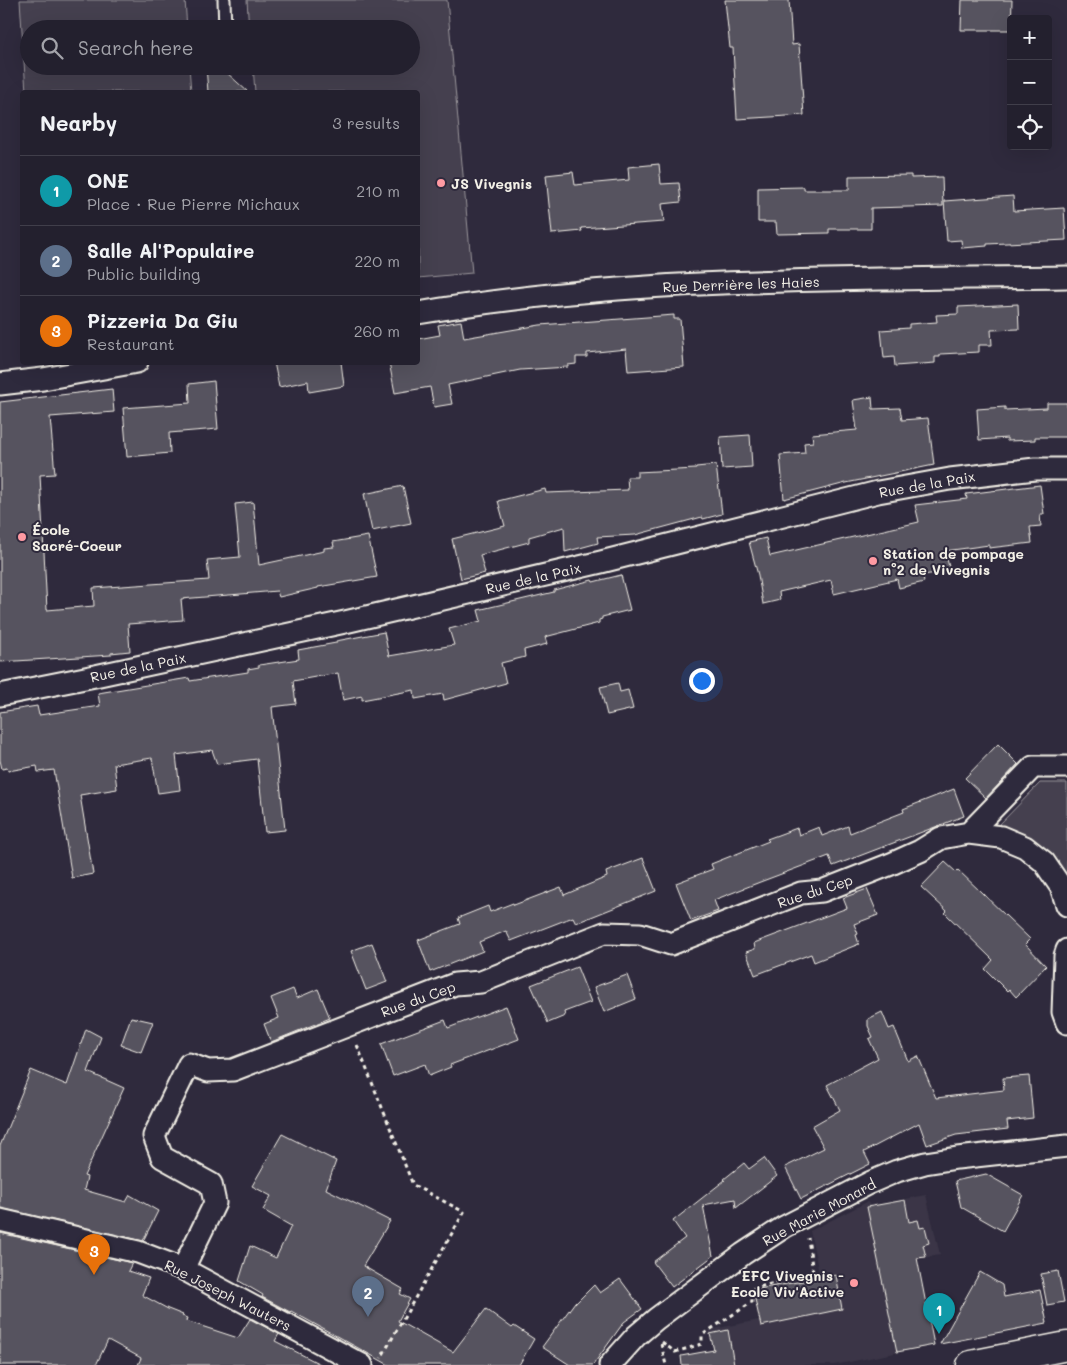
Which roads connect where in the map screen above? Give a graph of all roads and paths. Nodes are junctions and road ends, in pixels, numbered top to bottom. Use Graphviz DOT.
graph roads {
  1 [pos="224,0"];
  2 [pos="225,20"];
  3 [pos="1067,276"];
  4 [pos="420,314"];
  5 [pos="121,365"];
  6 [pos="0,384"];
  7 [pos="1067,470"];
  8 [pos="0,695"];
  9 [pos="1067,767"];
  10 [pos="969,833"];
  11 [pos="1067,905"];
  12 [pos="1067,950"];
  13 [pos="1067,1023"];
  14 [pos="350,1025"];
  15 [pos="1067,1146"];
  16 [pos="807,1215"];
  17 [pos="0,1220"];
  18 [pos="183,1269"];
  19 [pos="660,1340"];
  20 [pos="1067,1346"];
  21 [pos="362,1365"];
  22 [pos="377,1365"];
  23 [pos="610,1365"];
  24 [pos="971,1365"];
  1 -- 2 [label="lane"];
  3 -- 4 [label="street, Rue Derrière les Haies"];
  5 -- 6 [label="street"];
  7 -- 8 [label="street, Rue de la Paix"];
  9 -- 10 [label="street"];
  10 -- 11 [label="street, Rue du Cep"];
  10 -- 14 [label="street, Rue du Cep"];
  12 -- 13 [label="street"];
  14 -- 18 [label="street, Rue du Cep"];
  14 -- 22 [label="path"];
  15 -- 16 [label="street, Rue Marie Monard"];
  16 -- 19 [label="path"];
  16 -- 23 [label="street, Rue Marie Monard"];
  17 -- 18 [label="street, Rue Joseph Wauters"];
  18 -- 21 [label="street, Rue Joseph Wauters"];
  20 -- 24 [label="main road"];
}
